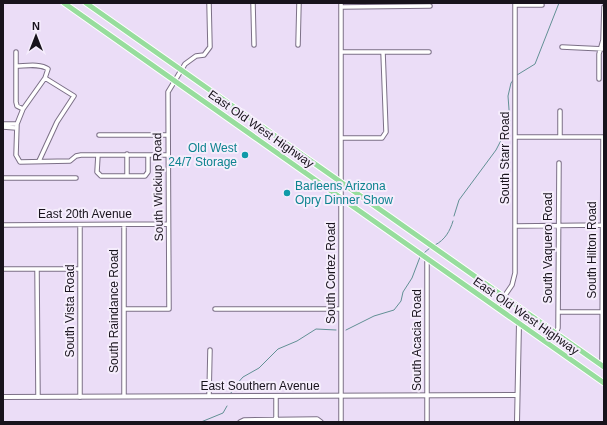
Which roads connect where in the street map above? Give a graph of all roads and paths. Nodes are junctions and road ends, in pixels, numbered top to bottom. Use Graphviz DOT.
graph roads {
  1 [pos="64,3"];
  2 [pos="86,3"];
  3 [pos="209,3"];
  4 [pos="253,3"];
  5 [pos="299,3"];
  6 [pos="515,4"];
  7 [pos="341,5"];
  8 [pos="542,5"];
  9 [pos="430,6"];
  10 [pos="604,7"];
  11 [pos="254,45"];
  12 [pos="298,45"];
  13 [pos="562,48"];
  14 [pos="603,49"];
  15 [pos="16,52"];
  16 [pos="341,52"];
  17 [pos="383,52"];
  18 [pos="429,52"];
  19 [pos="16,66"];
  20 [pos="182,71"];
  21 [pos="46,78"];
  22 [pos="599,79"];
  23 [pos="174,81"];
  24 [pos="23,109"];
  25 [pos="560,111"];
  26 [pos="4,126"];
  27 [pos="16,126"];
  28 [pos="99,135"];
  29 [pos="168,135"];
  30 [pos="560,137"];
  31 [pos="603,137"];
  32 [pos="341,138"];
  33 [pos="515,138"];
  34 [pos="98,154"];
  35 [pos="127,154"];
  36 [pos="148,154"];
  37 [pos="168,154"];
  38 [pos="38,161"];
  39 [pos="559,163"];
  40 [pos="127,176"];
  41 [pos="3,178"];
  42 [pos="76,178"];
  43 [pos="341,182"];
  44 [pos="340,197"];
  45 [pos="168,224"];
  46 [pos="3,225"];
  47 [pos="80,225"];
  48 [pos="124,225"];
  49 [pos="558,225"];
  50 [pos="602,225"];
  51 [pos="515,226"];
  52 [pos="424,256"];
  53 [pos="3,269"];
  54 [pos="38,269"];
  55 [pos="80,269"];
  56 [pos="504,297"];
  57 [pos="497,307"];
  58 [pos="124,309"];
  59 [pos="215,309"];
  60 [pos="341,309"];
  61 [pos="558,312"];
  62 [pos="602,312"];
  63 [pos="519,323"];
  64 [pos="556,333"];
  65 [pos="210,350"];
  66 [pos="602,365"];
  67 [pos="604,383"];
  68 [pos="341,395"];
  69 [pos="427,395"];
  70 [pos="517,395"];
  71 [pos="124,396"];
  72 [pos="209,396"];
  73 [pos="276,396"];
  74 [pos="3,397"];
  75 [pos="38,397"];
  76 [pos="80,397"];
  77 [pos="276,421"];
  78 [pos="321,421"];
  79 [pos="240,422"];
  80 [pos="341,422"];
  81 [pos="427,422"];
  82 [pos="517,422"];
  1 -- 23 [label="main road, East Old West Highway"];
  2 -- 20 [label="main road, East Old West Highway"];
  3 -- 20 [label="street, South Wickiup Road"];
  4 -- 11 [label="street"];
  5 -- 12 [label="street"];
  6 -- 8 [label="street"];
  6 -- 33 [label="street, South Starr Road"];
  7 -- 9 [label="street"];
  7 -- 16 [label="street, South Cortez Road"];
  10 -- 14 [label="street"];
  13 -- 14 [label="street"];
  14 -- 22 [label="street"];
  15 -- 19 [label="street"];
  16 -- 17 [label="street"];
  16 -- 32 [label="street, South Cortez Road"];
  17 -- 18 [label="street"];
  17 -- 32 [label="street"];
  19 -- 21 [label="street"];
  19 -- 24 [label="street"];
  20 -- 23 [label="street, South Wickiup Road"];
  20 -- 43 [label="main road, East Old West Highway"];
  21 -- 24 [label="street"];
  21 -- 38 [label="street"];
  23 -- 29 [label="street, South Wickiup Road"];
  23 -- 44 [label="main road, East Old West Highway"];
  24 -- 27 [label="street"];
  25 -- 30 [label="street"];
  26 -- 27 [label="street"];
  27 -- 38 [label="street"];
  28 -- 29 [label="street"];
  29 -- 37 [label="street, South Wickiup Road"];
  30 -- 31 [label="street"];
  30 -- 33 [label="street"];
  31 -- 50 [label="street, South Hilton Road"];
  32 -- 43 [label="street, South Cortez Road"];
  33 -- 51 [label="street, South Starr Road"];
  34 -- 35 [label="street"];
  34 -- 38 [label="street"];
  34 -- 40 [label="street"];
  35 -- 36 [label="street"];
  35 -- 40 [label="street"];
  36 -- 37 [label="street"];
  36 -- 40 [label="street"];
  37 -- 45 [label="street, South Wickiup Road"];
  39 -- 49 [label="street, South Vaquero Road"];
  41 -- 42 [label="street"];
  43 -- 44 [label="street, South Cortez Road"];
  43 -- 56 [label="main road, East Old West Highway"];
  44 -- 52 [label="main road, East Old West Highway"];
  44 -- 60 [label="street, South Cortez Road"];
  45 -- 48 [label="street, East 20th Avenue"];
  45 -- 58 [label="street, South Wickiup Road"];
  46 -- 47 [label="street, East 20th Avenue"];
  47 -- 48 [label="street, East 20th Avenue"];
  47 -- 55 [label="street, South Vista Road"];
  48 -- 58 [label="street, South Raindance Road"];
  49 -- 50 [label="street"];
  49 -- 51 [label="street"];
  49 -- 61 [label="street, South Vaquero Road"];
  50 -- 62 [label="street, South Hilton Road"];
  51 -- 56 [label="street, South Starr Road"];
  52 -- 57 [label="main road, East Old West Highway"];
  52 -- 69 [label="street, South Acacia Road"];
  53 -- 54 [label="street"];
  54 -- 55 [label="street"];
  54 -- 75 [label="street"];
  55 -- 76 [label="street, South Vista Road"];
  56 -- 57 [label="street, South Starr Road"];
  56 -- 64 [label="main road, East Old West Highway"];
  57 -- 63 [label="main road, East Old West Highway"];
  58 -- 71 [label="street, South Raindance Road"];
  59 -- 60 [label="street"];
  60 -- 68 [label="street, South Cortez Road"];
  61 -- 62 [label="street"];
  61 -- 64 [label="street, South Vaquero Road"];
  62 -- 66 [label="street, South Hilton Road"];
  63 -- 67 [label="main road, East Old West Highway"];
  63 -- 70 [label="street"];
  64 -- 66 [label="main road, East Old West Highway"];
  65 -- 72 [label="street"];
  68 -- 69 [label="street, East Southern Avenue"];
  68 -- 73 [label="street, East Southern Avenue"];
  68 -- 80 [label="street, South Cortez Road"];
  69 -- 70 [label="street, East Southern Avenue"];
  69 -- 81 [label="street, South Acacia Road"];
  70 -- 82 [label="street"];
  71 -- 72 [label="street, East Southern Avenue"];
  71 -- 76 [label="street, East Southern Avenue"];
  72 -- 73 [label="street, East Southern Avenue"];
  73 -- 77 [label="street"];
  74 -- 75 [label="street, East Southern Avenue"];
  75 -- 76 [label="street, East Southern Avenue"];
  77 -- 78 [label="street"];
  77 -- 79 [label="street"];
}
